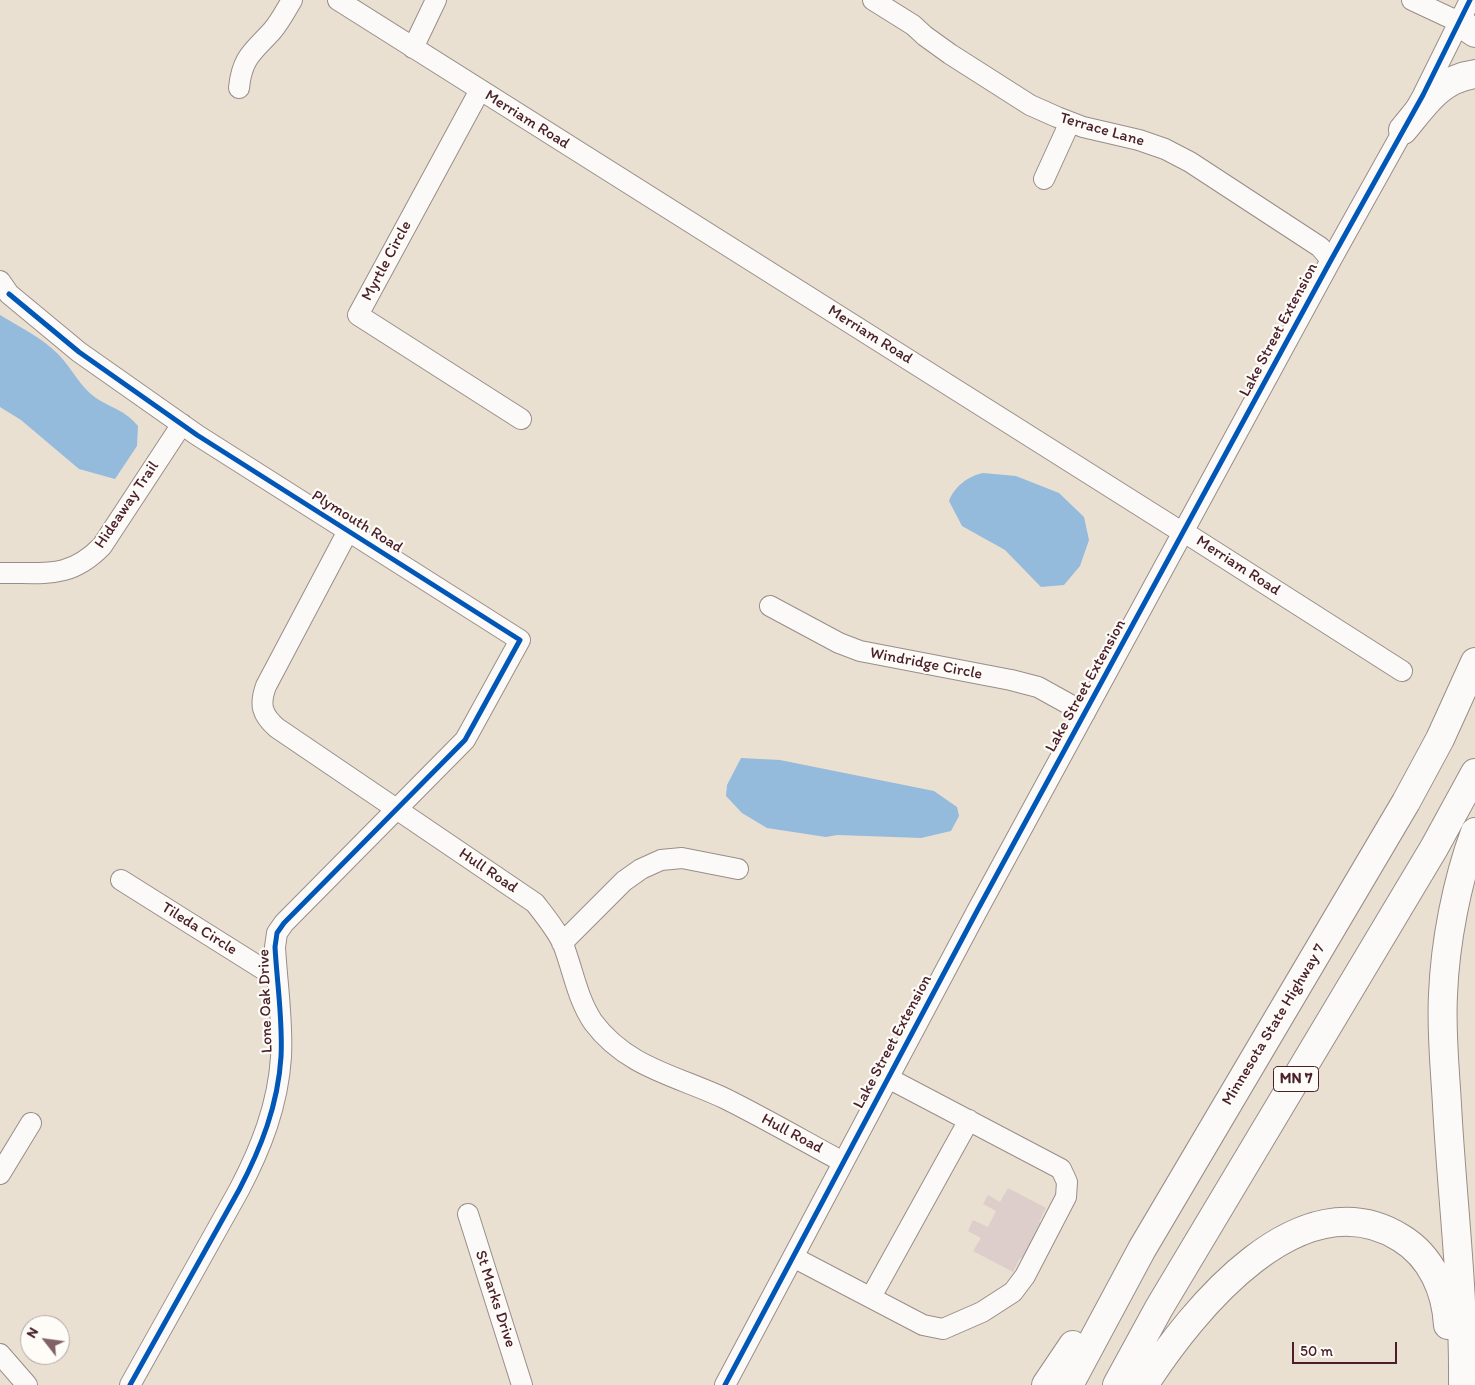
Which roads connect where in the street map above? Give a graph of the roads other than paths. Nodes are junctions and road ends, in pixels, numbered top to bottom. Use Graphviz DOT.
graph roads {
  1 [pos="292,0"];
  2 [pos="338,0"];
  3 [pos="436,0"];
  4 [pos="873,0"];
  5 [pos="1412,0"];
  6 [pos="1468,18"];
  7 [pos="413,48"];
  8 [pos="1475,74"];
  9 [pos="239,88"];
  10 [pos="480,90"];
  11 [pos="1070,122"];
  12 [pos="1404,130"];
  13 [pos="1044,180"];
  14 [pos="1331,260"];
  15 [pos="5,288"];
  16 [pos="521,419"];
  17 [pos="182,424"];
  18 [pos="348,531"];
  19 [pos="1184,532"];
  20 [pos="0,572"];
  21 [pos="770,606"];
  22 [pos="520,640"];
  23 [pos="1475,662"];
  24 [pos="1402,671"];
  25 [pos="1085,713"];
  26 [pos="1475,773"];
  27 [pos="396,808"];
  28 [pos="1475,832"];
  29 [pos="738,869"];
  30 [pos="121,880"];
  31 [pos="562,943"];
  32 [pos="277,978"];
  33 [pos="888,1078"];
  34 [pos="969,1120"];
  35 [pos="31,1123"];
  36 [pos="1198,1153"];
  37 [pos="843,1162"];
  38 [pos="0,1174"];
  39 [pos="468,1214"];
  40 [pos="793,1257"];
  41 [pos="871,1297"];
  42 [pos="0,1354"];
  43 [pos="18,1382"];
  44 [pos="130,1385"];
  45 [pos="522,1385"];
  46 [pos="725,1385"];
  47 [pos="1046,1385"];
  48 [pos="1069,1385"];
  49 [pos="1116,1385"];
  50 [pos="1144,1385"];
  51 [pos="1448,1385"];
  52 [pos="1463,1385"];
  1 -- 9 [label="street"];
  2 -- 7 [label="street, Merriam Road"];
  3 -- 7 [label="street"];
  4 -- 11 [label="street, Terrace Lane"];
  5 -- 6 [label="street"];
  6 -- 12 [label="street, Lake Street Extension"];
  7 -- 10 [label="street, Merriam Road"];
  8 -- 12 [label="highway"];
  10 -- 16 [label="street, Myrtle Circle"];
  10 -- 19 [label="street, Merriam Road"];
  11 -- 13 [label="street"];
  11 -- 14 [label="street, Terrace Lane"];
  12 -- 14 [label="street, Lake Street Extension"];
  14 -- 19 [label="street, Lake Street Extension"];
  15 -- 17 [label="street, Plymouth Road"];
  17 -- 18 [label="street, Plymouth Road"];
  17 -- 20 [label="street, Hideaway Trail"];
  18 -- 22 [label="street, Plymouth Road"];
  18 -- 27 [label="street, Hull Road"];
  19 -- 24 [label="street, Merriam Road"];
  19 -- 25 [label="street, Lake Street Extension"];
  21 -- 25 [label="street, Windridge Circle"];
  22 -- 27 [label="street, Lone Oak Drive"];
  23 -- 36 [label="highway, Minnesota State Highway 7 / MN 7"];
  25 -- 33 [label="street, Lake Street Extension"];
  26 -- 49 [label="highway, MN 7"];
  27 -- 31 [label="street, Hull Road"];
  27 -- 32 [label="street, Lone Oak Drive"];
  28 -- 52 [label="highway"];
  29 -- 31 [label="street"];
  30 -- 32 [label="street, Tileda Circle"];
  31 -- 37 [label="street, Hull Road"];
  32 -- 44 [label="street, Lone Oak Drive"];
  33 -- 34 [label="street"];
  33 -- 37 [label="street, Lake Street Extension"];
  34 -- 41 [label="street"];
  34 -- 41 [label="street"];
  35 -- 38 [label="street"];
  36 -- 47 [label="highway"];
  36 -- 48 [label="highway, Minnesota State Highway 7 / MN 7"];
  37 -- 40 [label="street, Lake Street Extension"];
  39 -- 45 [label="street, St Marks Drive"];
  40 -- 41 [label="street"];
  40 -- 46 [label="street, Lake Street Extension"];
  42 -- 43 [label="street"];
  50 -- 51 [label="highway"];
}
